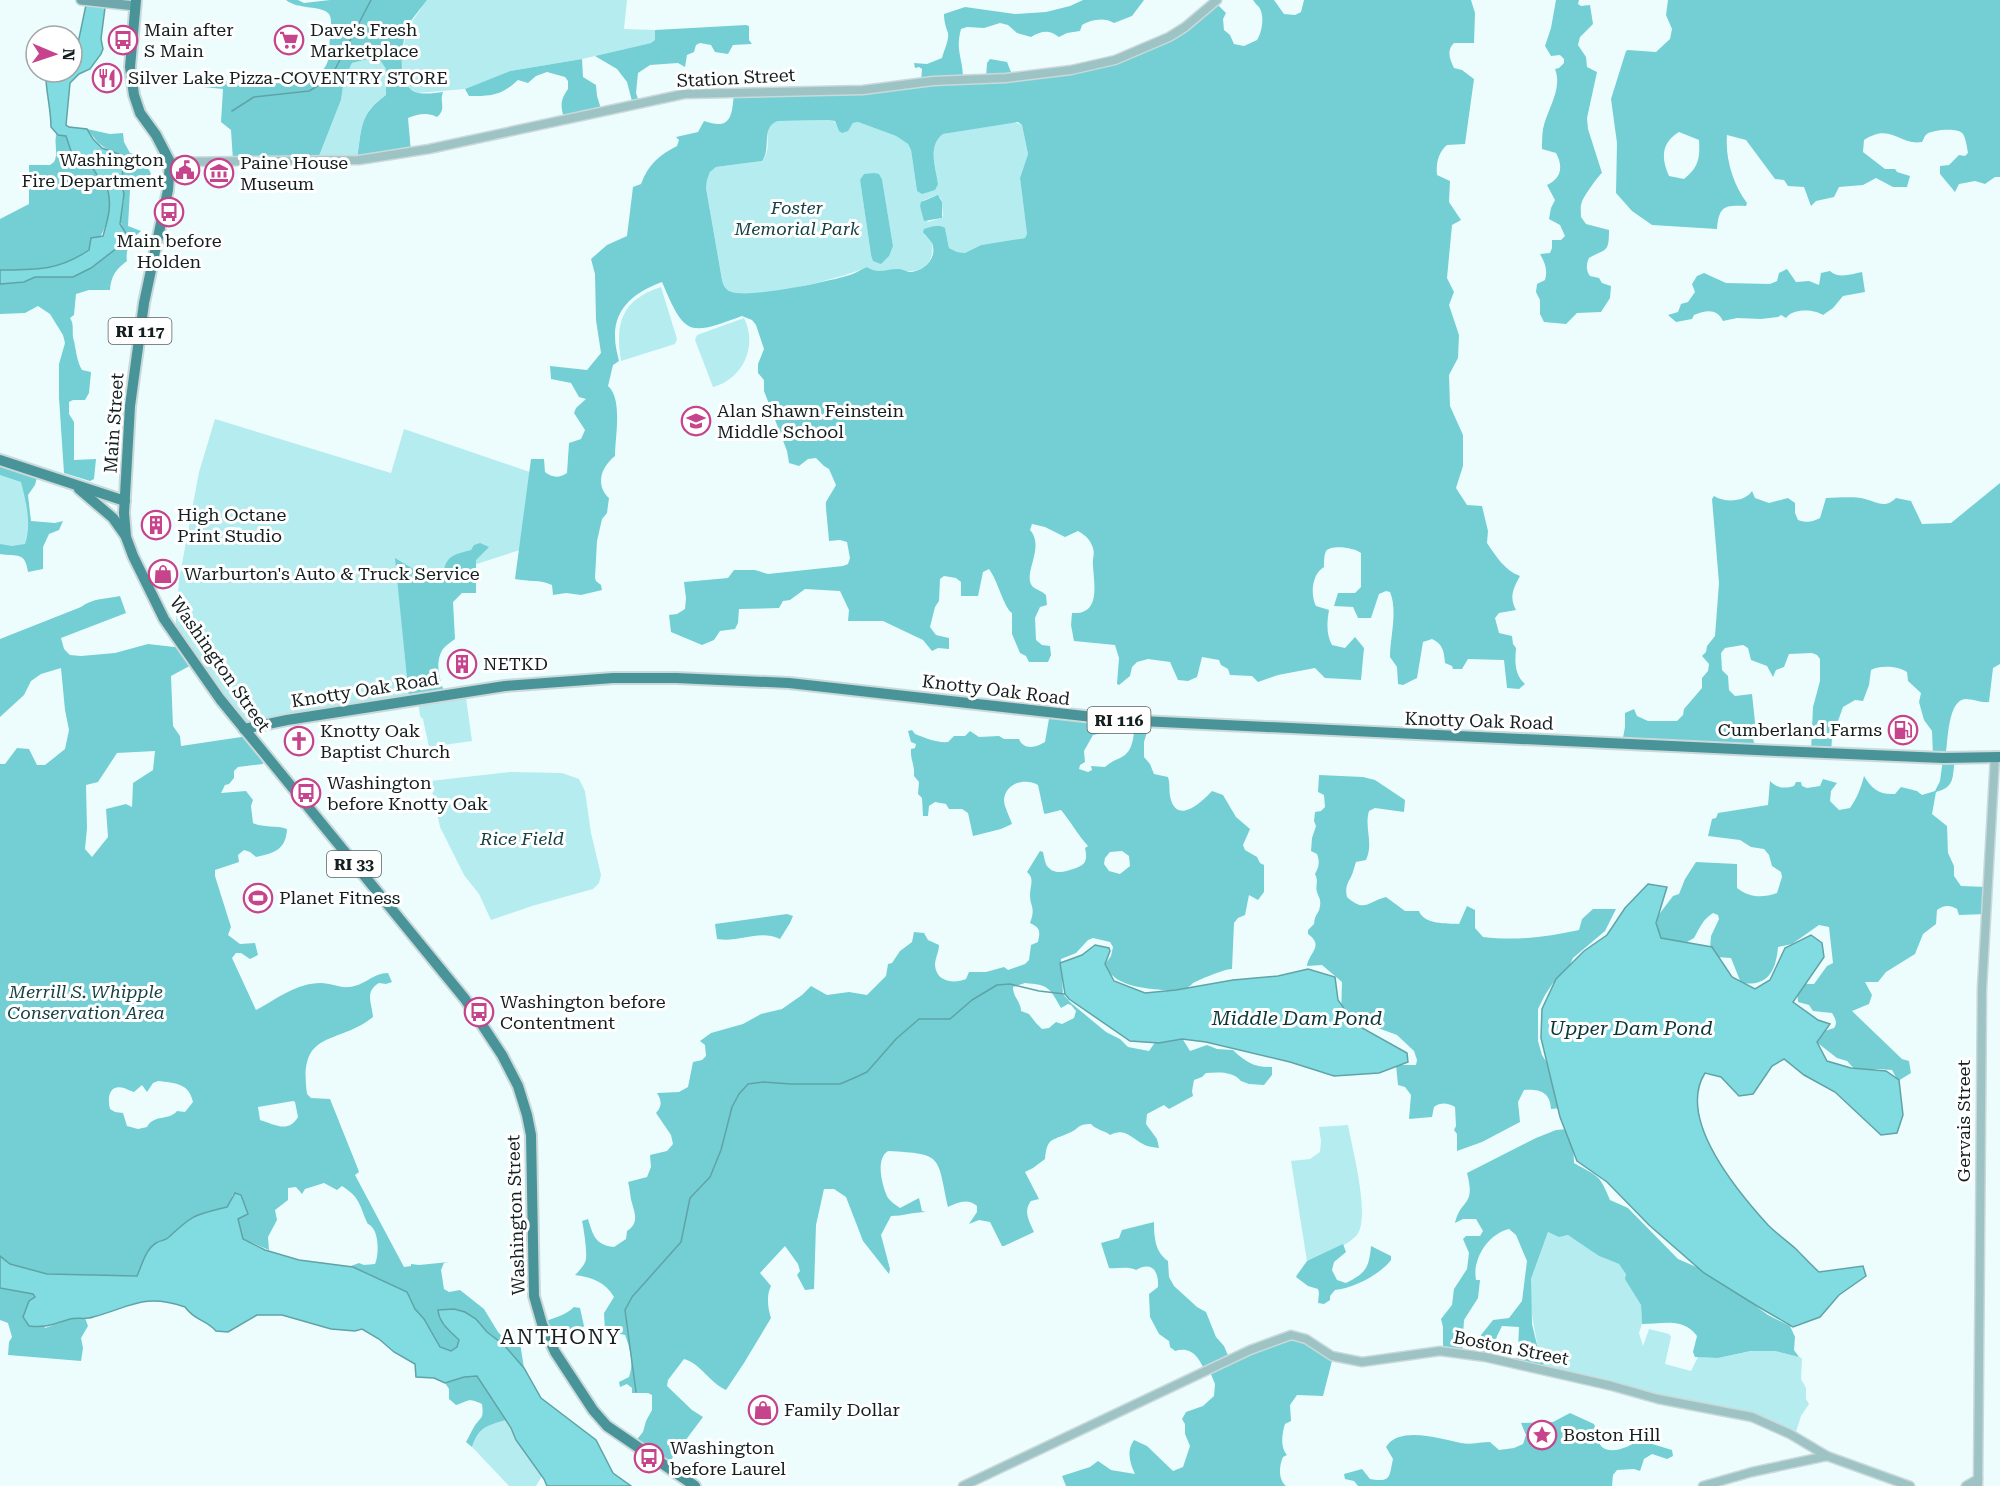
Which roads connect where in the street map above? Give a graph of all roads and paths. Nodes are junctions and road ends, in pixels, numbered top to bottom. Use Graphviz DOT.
graph roads {
  1 [pos="81,0"];
  2 [pos="1217,0"];
  3 [pos="135,3"];
  4 [pos="171,162"];
  5 [pos="0,460"];
  6 [pos="76,486"];
  7 [pos="125,501"];
  8 [pos="126,537"];
  9 [pos="244,729"];
  10 [pos="1998,757"];
  11 [pos="1827,1456"];
  12 [pos="1978,1483"];
  13 [pos="695,1486"];
  14 [pos="963,1486"];
  15 [pos="1703,1486"];
  16 [pos="1910,1486"];
  17 [pos="1966,1486"];
  1 -- 3 [label="main road"];
  2 -- 4 [label="street, Station Street"];
  3 -- 4 [label="main road"];
  4 -- 7 [label="main road, Main Street / RI 117"];
  5 -- 6 [label="main road, RI 33"];
  6 -- 7 [label="main road, RI 33"];
  6 -- 8 [label="main road, RI 33"];
  7 -- 8 [label="main road, Washington Street / RI 33"];
  8 -- 9 [label="main road, Washington Street / RI 33"];
  9 -- 10 [label="main road, Knotty Oak Road / RI 116"];
  9 -- 13 [label="main road, Washington Street / RI 33"];
  10 -- 12 [label="street, Gervais Street"];
  11 -- 14 [label="street, Boston Street"];
  11 -- 15 [label="street"];
  11 -- 16 [label="street, Boston Street"];
  12 -- 17 [label="street"];
}
